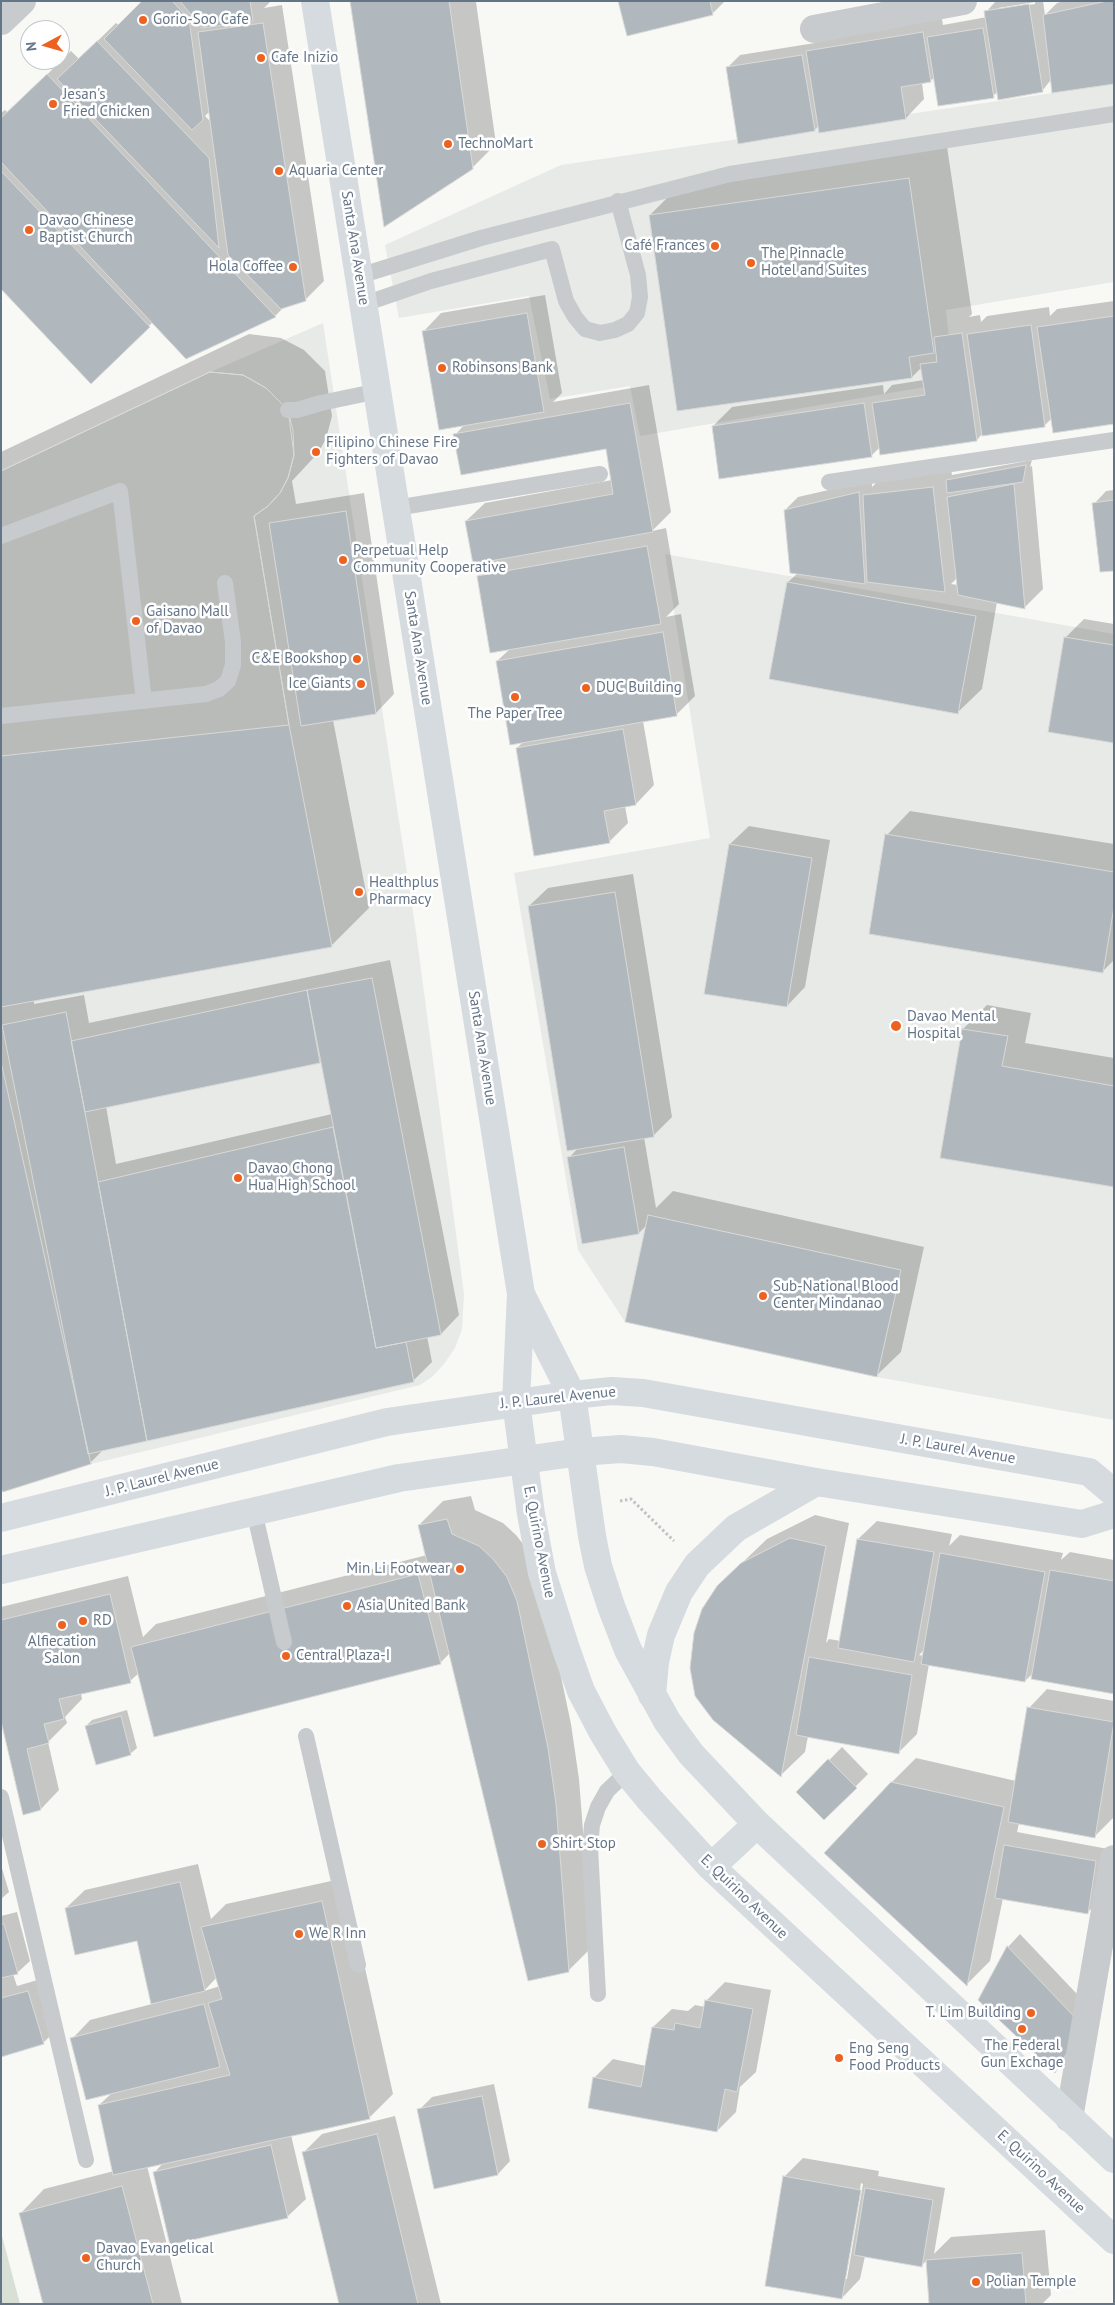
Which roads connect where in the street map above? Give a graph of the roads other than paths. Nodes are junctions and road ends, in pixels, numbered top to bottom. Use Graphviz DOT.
graph roads {
  1 [pos="22,1"];
  2 [pos="315,1"];
  3 [pos="962,1"];
  4 [pos="1,21"];
  5 [pos="814,29"];
  6 [pos="1114,114"];
  7 [pos="618,202"];
  8 [pos="545,221"];
  9 [pos="552,249"];
  10 [pos="359,276"];
  11 [pos="364,304"];
  12 [pos="378,391"];
  13 [pos="288,410"];
  14 [pos="1114,440"];
  15 [pos="600,474"];
  16 [pos="829,482"];
  17 [pos="396,508"];
  18 [pos="1,536"];
  19 [pos="225,583"];
  20 [pos="144,701"];
  21 [pos="1,716"];
  22 [pos="522,1294"];
  23 [pos="572,1395"];
  24 [pos="516,1402"];
  25 [pos="580,1452"];
  26 [pos="524,1459"];
  27 [pos="816,1482"];
  28 [pos="1114,1493"];
  29 [pos="254,1511"];
  30 [pos="1114,1514"];
  31 [pos="1,1518"];
  32 [pos="1,1570"];
  33 [pos="284,1642"];
  34 [pos="652,1695"];
  35 [pos="306,1736"];
  36 [pos="628,1772"];
  37 [pos="1,1797"];
  38 [pos="757,1824"];
  39 [pos="1114,1860"];
  40 [pos="711,1867"];
  41 [pos="358,1964"];
  42 [pos="598,1994"];
  43 [pos="1069,2118"];
  44 [pos="1114,2159"];
  45 [pos="86,2160"];
  46 [pos="1114,2240"];
  1 -- 4 [label="street"];
  2 -- 10 [label="main road, Santa Ana Avenue"];
  3 -- 5 [label="street"];
  6 -- 7 [label="lane"];
  7 -- 8 [label="lane"];
  7 -- 9 [label="lane"];
  8 -- 9 [label="lane"];
  8 -- 10 [label="lane"];
  9 -- 11 [label="lane"];
  10 -- 11 [label="main road, Santa Ana Avenue"];
  11 -- 12 [label="main road, Santa Ana Avenue"];
  12 -- 13 [label="lane"];
  12 -- 17 [label="main road, Santa Ana Avenue"];
  14 -- 16 [label="lane"];
  15 -- 17 [label="lane"];
  17 -- 22 [label="main road, Santa Ana Avenue"];
  18 -- 20 [label="lane"];
  19 -- 20 [label="lane"];
  20 -- 21 [label="lane"];
  22 -- 23 [label="main road, Santa Ana Avenue"];
  22 -- 24 [label="main road, Santa Ana Avenue"];
  23 -- 24 [label="main road, J. P. Laurel Avenue"];
  23 -- 25 [label="main road, Santa Ana Avenue"];
  23 -- 28 [label="main road, J. P. Laurel Avenue"];
  24 -- 26 [label="main road, E. Quirino Avenue"];
  24 -- 31 [label="main road, J. P. Laurel Avenue"];
  25 -- 26 [label="main road"];
  25 -- 27 [label="main road"];
  25 -- 34 [label="main road"];
  26 -- 29 [label="main road"];
  26 -- 36 [label="main road, E. Quirino Avenue"];
  27 -- 30 [label="main road"];
  27 -- 34 [label="main road"];
  29 -- 32 [label="main road"];
  29 -- 33 [label="lane"];
  34 -- 38 [label="main road"];
  35 -- 41 [label="lane"];
  36 -- 40 [label="main road, E. Quirino Avenue"];
  36 -- 42 [label="lane"];
  37 -- 45 [label="lane"];
  38 -- 40 [label="main road"];
  38 -- 43 [label="main road"];
  39 -- 43 [label="street"];
  40 -- 46 [label="main road, E. Quirino Avenue"];
  43 -- 44 [label="main road"];
}
